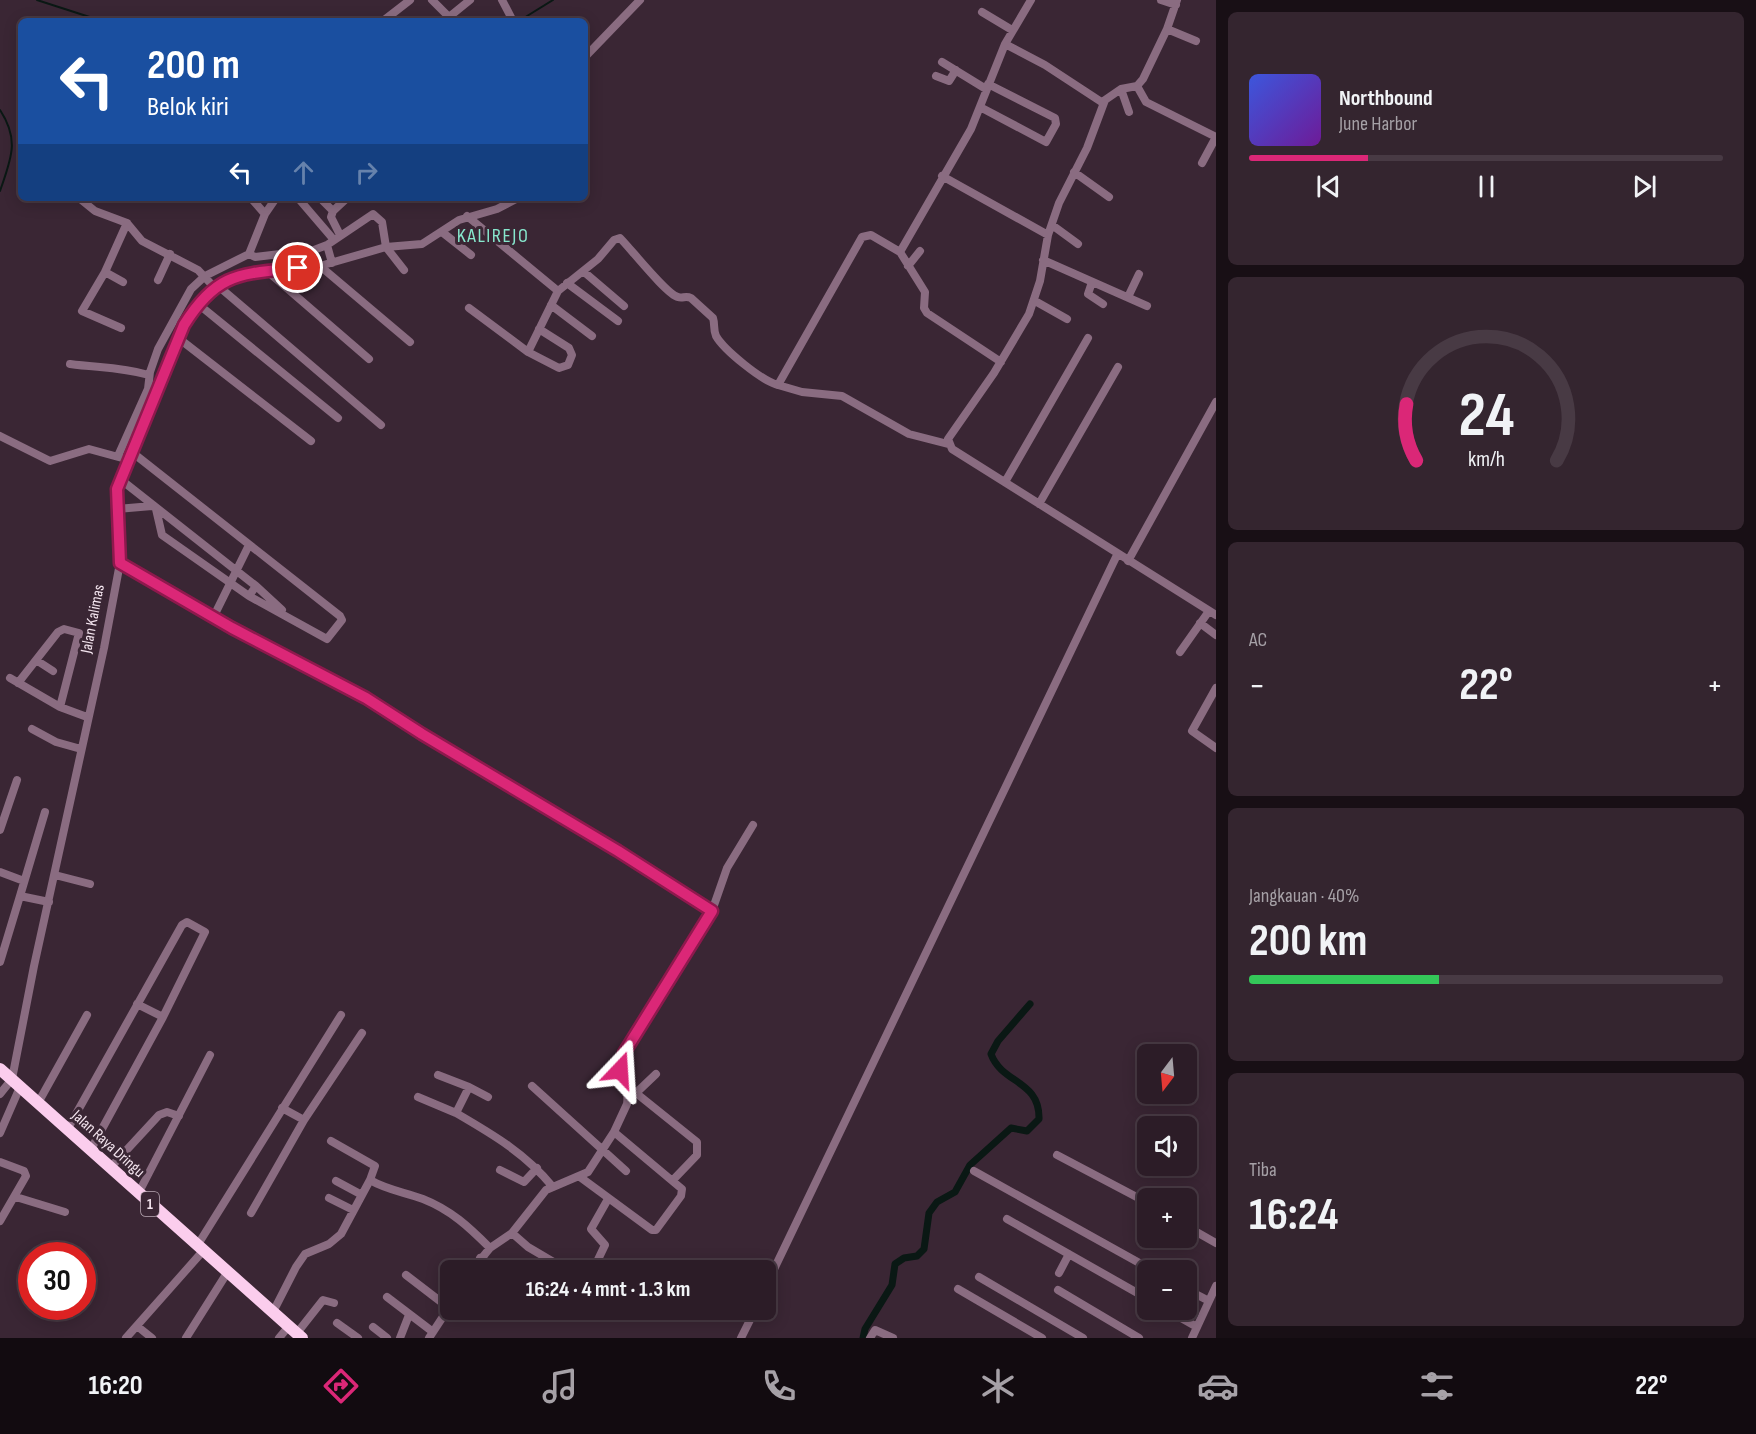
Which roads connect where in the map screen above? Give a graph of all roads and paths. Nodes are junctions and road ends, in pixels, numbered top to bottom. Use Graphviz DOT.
graph roads {
  1 [pos="410,0"];
  2 [pos="432,0"];
  3 [pos="470,0"];
  4 [pos="502,0"];
  5 [pos="640,0"];
  6 [pos="1031,0"];
  7 [pos="1161,0"];
  8 [pos="1176,3"];
  9 [pos="982,12"];
  10 [pos="387,18"];
  11 [pos="450,18"];
  12 [pos="452,18"];
  13 [pos="512,18"];
  14 [pos="1167,29"];
  15 [pos="1012,30"];
  16 [pos="1196,41"];
  17 [pos="1005,44"];
  18 [pos="588,54"];
  19 [pos="942,62"];
  20 [pos="956,70"];
  21 [pos="936,76"];
  22 [pos="1137,86"];
  23 [pos="987,87"];
  24 [pos="1121,89"];
  25 [pos="1103,103"];
  26 [pos="980,107"];
  27 [pos="1129,111"];
  28 [pos="1216,137"];
  29 [pos="1202,163"];
  30 [pos="1074,172"];
  31 [pos="942,176"];
  32 [pos="1109,197"];
  33 [pos="83,201"];
  34 [pos="254,201"];
  35 [pos="274,201"];
  36 [pos="300,201"];
  37 [pos="323,201"];
  38 [pos="343,201"];
  39 [pos="512,201"];
  40 [pos="333,211"];
  41 [pos="265,214"];
  42 [pos="467,216"];
  43 [pos="127,223"];
  44 [pos="1052,225"];
  45 [pos="442,232"];
  46 [pos="1048,235"];
  47 [pos="385,243"];
  48 [pos="1078,244"];
  49 [pos="332,249"];
  50 [pos="920,251"];
  51 [pos="900,252"];
  52 [pos="170,254"];
  53 [pos="249,254"];
  54 [pos="471,255"];
  55 [pos="1043,260"];
  56 [pos="320,266"];
  57 [pos="908,266"];
  58 [pos="404,270"];
  59 [pos="267,271"];
  60 [pos="583,271"];
  61 [pos="105,272"];
  62 [pos="1139,274"];
  63 [pos="158,280"];
  64 [pos="123,282"];
  65 [pos="210,282"];
  66 [pos="1092,282"];
  67 [pos="567,283"];
  68 [pos="558,291"];
  69 [pos="1128,297"];
  70 [pos="1035,301"];
  71 [pos="198,304"];
  72 [pos="1103,304"];
  73 [pos="551,305"];
  74 [pos="624,306"];
  75 [pos="1147,306"];
  76 [pos="469,308"];
  77 [pos="1066,319"];
  78 [pos="618,321"];
  79 [pos="121,328"];
  80 [pos="539,329"];
  81 [pos="592,336"];
  82 [pos="177,337"];
  83 [pos="1088,338"];
  84 [pos="410,342"];
  85 [pos="528,352"];
  86 [pos="369,359"];
  87 [pos="1001,362"];
  88 [pos="70,364"];
  89 [pos="1118,367"];
  90 [pos="149,375"];
  91 [pos="778,386"];
  92 [pos="1216,402"];
  93 [pos="338,418"];
  94 [pos="381,425"];
  95 [pos="0,436"];
  96 [pos="311,441"];
  97 [pos="948,444"];
  98 [pos="125,457"];
  99 [pos="120,479"];
  100 [pos="1005,482"];
  101 [pos="1039,504"];
  102 [pos="154,507"];
  103 [pos="117,509"];
  104 [pos="249,545"];
  105 [pos="1117,555"];
  106 [pos="1128,561"];
  107 [pos="120,563"];
  108 [pos="236,571"];
  109 [pos="231,585"];
  110 [pos="256,586"];
  111 [pos="249,596"];
  112 [pos="1212,613"];
  113 [pos="213,618"];
  114 [pos="293,620"];
  115 [pos="1200,623"];
  116 [pos="1216,635"];
  117 [pos="1180,652"];
  118 [pos="36,660"];
  119 [pos="53,671"];
  120 [pos="10,678"];
  121 [pos="18,683"];
  122 [pos="1216,688"];
  123 [pos="60,707"];
  124 [pos="87,717"];
  125 [pos="32,729"];
  126 [pos="1216,748"];
  127 [pos="81,749"];
  128 [pos="17,780"];
  129 [pos="45,813"];
  130 [pos="753,825"];
  131 [pos="0,830"];
  132 [pos="0,872"];
  133 [pos="56,875"];
  134 [pos="24,881"];
  135 [pos="90,884"];
  136 [pos="20,896"];
  137 [pos="49,902"];
  138 [pos="712,911"];
  139 [pos="0,962"];
  140 [pos="137,1004"];
  141 [pos="87,1014"];
  142 [pos="341,1015"];
  143 [pos="163,1017"];
  144 [pos="362,1033"];
  145 [pos="210,1055"];
  146 [pos="0,1069"];
  147 [pos="656,1074"];
  148 [pos="438,1075"];
  149 [pos="16,1083"];
  150 [pos="532,1086"];
  151 [pos="469,1087"];
  152 [pos="0,1094"];
  153 [pos="632,1094"];
  154 [pos="418,1097"];
  155 [pos="488,1097"];
  156 [pos="38,1103"];
  157 [pos="282,1108"];
  158 [pos="456,1113"];
  159 [pos="179,1116"];
  160 [pos="303,1120"];
  161 [pos="68,1130"];
  162 [pos="614,1132"];
  163 [pos="0,1133"];
  164 [pos="331,1141"];
  165 [pos="90,1151"];
  166 [pos="602,1153"];
  167 [pos="1057,1155"];
  168 [pos="0,1162"];
  169 [pos="110,1168"];
  170 [pos="537,1168"];
  171 [pos="500,1170"];
  172 [pos="974,1171"];
  173 [pos="626,1172"];
  174 [pos="580,1178"];
  175 [pos="370,1180"];
  176 [pos="673,1180"];
  177 [pos="336,1181"];
  178 [pos="552,1186"];
  179 [pos="138,1194"];
  180 [pos="362,1195"];
  181 [pos="16,1197"];
  182 [pos="1137,1197"];
  183 [pos="329,1198"];
  184 [pos="608,1198"];
  185 [pos="353,1210"];
  186 [pos="65,1212"];
  187 [pos="251,1213"];
  188 [pos="1007,1219"];
  189 [pos="0,1221"];
  190 [pos="1197,1232"];
  191 [pos="512,1233"];
  192 [pos="1216,1243"];
  193 [pos="490,1248"];
  194 [pos="200,1249"];
  195 [pos="1069,1254"];
  196 [pos="480,1258"];
  197 [pos="483,1260"];
  198 [pos="550,1260"];
  199 [pos="598,1260"];
  200 [pos="1137,1262"];
  201 [pos="776,1265"];
  202 [pos="227,1272"];
  203 [pos="1059,1273"];
  204 [pos="406,1275"];
  205 [pos="979,1276"];
  206 [pos="1216,1286"];
  207 [pos="958,1289"];
  208 [pos="1058,1290"];
  209 [pos="1137,1293"];
  210 [pos="1197,1295"];
  211 [pos="387,1297"];
  212 [pos="440,1300"];
  213 [pos="1209,1301"];
  214 [pos="334,1303"];
  215 [pos="273,1312"];
  216 [pos="409,1314"];
  217 [pos="441,1320"];
  218 [pos="749,1320"];
  219 [pos="1185,1320"];
  220 [pos="337,1323"];
  221 [pos="137,1326"];
  222 [pos="372,1326"];
  223 [pos="1197,1327"];
  224 [pos="296,1332"];
  225 [pos="346,1334"];
  226 [pos="431,1336"];
  227 [pos="126,1338"];
  228 [pos="153,1338"];
  229 [pos="186,1338"];
  230 [pos="279,1338"];
  231 [pos="358,1338"];
  232 [pos="387,1338"];
  233 [pos="400,1338"];
  234 [pos="741,1338"];
  235 [pos="870,1338"];
  236 [pos="893,1338"];
  237 [pos="1042,1338"];
  238 [pos="1083,1338"];
  239 [pos="1139,1338"];
  240 [pos="1192,1338"];
  1 -- 10 [label="street"];
  2 -- 11 [label="street"];
  3 -- 12 [label="street"];
  4 -- 13 [label="street"];
  5 -- 18 [label="street"];
  6 -- 15 [label="street"];
  7 -- 8 [label="street"];
  8 -- 14 [label="street"];
  9 -- 15 [label="street"];
  14 -- 16 [label="street"];
  14 -- 22 [label="street"];
  15 -- 17 [label="street"];
  17 -- 23 [label="street"];
  17 -- 25 [label="street"];
  19 -- 20 [label="street"];
  20 -- 21 [label="street"];
  20 -- 23 [label="street"];
  22 -- 24 [label="street"];
  22 -- 28 [label="street"];
  23 -- 26 [label="street"];
  23 -- 26 [label="street"];
  24 -- 25 [label="street"];
  24 -- 27 [label="street"];
  25 -- 30 [label="street"];
  26 -- 31 [label="street"];
  28 -- 29 [label="street"];
  30 -- 32 [label="street"];
  30 -- 44 [label="street"];
  31 -- 46 [label="street"];
  31 -- 51 [label="street"];
  33 -- 43 [label="street"];
  34 -- 41 [label="street"];
  35 -- 41 [label="street"];
  36 -- 49 [label="street"];
  37 -- 40 [label="street"];
  38 -- 40 [label="street"];
  39 -- 42 [label="street, Jalan Kalimas"];
  40 -- 49 [label="street"];
  41 -- 53 [label="street"];
  42 -- 45 [label="street, Jalan Kalimas"];
  42 -- 68 [label="street"];
  43 -- 52 [label="street"];
  43 -- 61 [label="street"];
  44 -- 46 [label="street"];
  44 -- 48 [label="street"];
  45 -- 47 [label="street, Jalan Kalimas"];
  45 -- 54 [label="street"];
  46 -- 55 [label="street"];
  47 -- 49 [label="street, Jalan Kalimas"];
  47 -- 49 [label="street"];
  47 -- 58 [label="street"];
  49 -- 53 [label="street"];
  49 -- 56 [label="street, Jalan Kalimas"];
  50 -- 57 [label="street"];
  51 -- 57 [label="street"];
  51 -- 91 [label="street"];
  52 -- 63 [label="street"];
  52 -- 65 [label="street"];
  53 -- 65 [label="street"];
  55 -- 66 [label="street"];
  55 -- 70 [label="street"];
  56 -- 59 [label="street, Jalan Kalimas"];
  56 -- 84 [label="street"];
  57 -- 87 [label="street"];
  59 -- 65 [label="street, Jalan Kalimas"];
  59 -- 86 [label="street"];
  60 -- 67 [label="street"];
  60 -- 74 [label="street"];
  60 -- 91 [label="street"];
  61 -- 64 [label="street"];
  61 -- 79 [label="street"];
  62 -- 69 [label="street"];
  65 -- 71 [label="street, Jalan Kalimas"];
  65 -- 90 [label="street"];
  65 -- 94 [label="street"];
  66 -- 69 [label="street"];
  66 -- 72 [label="street"];
  67 -- 68 [label="street"];
  67 -- 78 [label="street"];
  68 -- 73 [label="street"];
  69 -- 75 [label="street"];
  70 -- 77 [label="street"];
  70 -- 87 [label="street"];
  71 -- 82 [label="street, Jalan Kalimas"];
  71 -- 93 [label="street"];
  73 -- 80 [label="street"];
  73 -- 81 [label="street"];
  76 -- 85 [label="street"];
  80 -- 85 [label="street"];
  80 -- 85 [label="street"];
  82 -- 96 [label="street"];
  82 -- 98 [label="street, Jalan Kalimas"];
  83 -- 100 [label="street"];
  87 -- 97 [label="street"];
  88 -- 90 [label="street"];
  89 -- 101 [label="street"];
  90 -- 98 [label="street"];
  91 -- 97 [label="street"];
  92 -- 106 [label="street"];
  95 -- 98 [label="street"];
  97 -- 100 [label="street"];
  98 -- 99 [label="street, Jalan Kalimas"];
  98 -- 104 [label="street"];
  99 -- 102 [label="street"];
  99 -- 103 [label="street, Jalan Kalimas"];
  100 -- 101 [label="street"];
  101 -- 105 [label="street"];
  102 -- 103 [label="street"];
  102 -- 108 [label="street"];
  102 -- 109 [label="street"];
  103 -- 107 [label="street, Jalan Kalimas"];
  104 -- 108 [label="street"];
  104 -- 114 [label="street"];
  105 -- 106 [label="street"];
  105 -- 201 [label="street"];
  106 -- 112 [label="street"];
  107 -- 113 [label="street"];
  107 -- 124 [label="street, Jalan Kalimas"];
  108 -- 109 [label="street"];
  108 -- 110 [label="street"];
  109 -- 111 [label="street"];
  109 -- 113 [label="street"];
  110 -- 111 [label="street"];
  110 -- 114 [label="street"];
  111 -- 114 [label="street"];
  112 -- 115 [label="street"];
  113 -- 138 [label="street"];
  115 -- 116 [label="street"];
  115 -- 117 [label="street"];
  118 -- 119 [label="street"];
  118 -- 121 [label="street"];
  118 -- 123 [label="street"];
  120 -- 121 [label="street"];
  121 -- 123 [label="street"];
  122 -- 126 [label="street"];
  123 -- 124 [label="street"];
  124 -- 127 [label="street, Jalan Kalimas"];
  125 -- 127 [label="street"];
  127 -- 133 [label="street, Jalan Kalimas"];
  128 -- 131 [label="street"];
  129 -- 134 [label="street"];
  130 -- 138 [label="street"];
  132 -- 134 [label="street"];
  133 -- 135 [label="street"];
  133 -- 137 [label="street, Jalan Kalimas"];
  134 -- 136 [label="street"];
  136 -- 137 [label="street"];
  136 -- 139 [label="street"];
  137 -- 149 [label="street, Jalan Kalimas"];
  138 -- 153 [label="street"];
  140 -- 143 [label="street"];
  140 -- 143 [label="street"];
  140 -- 161 [label="street"];
  141 -- 156 [label="street"];
  142 -- 157 [label="street"];
  143 -- 165 [label="street"];
  144 -- 160 [label="street"];
  145 -- 159 [label="street"];
  146 -- 149 [label="highway, Jalan Raya Dringu / 1"];
  147 -- 153 [label="street"];
  148 -- 151 [label="street"];
  149 -- 152 [label="street"];
  149 -- 156 [label="highway, Jalan Raya Dringu / 1"];
  149 -- 163 [label="street, Jalan Kalimas"];
  150 -- 166 [label="street"];
  151 -- 155 [label="street"];
  151 -- 158 [label="street"];
  153 -- 162 [label="street"];
  153 -- 176 [label="street"];
  154 -- 158 [label="street"];
  156 -- 161 [label="highway, Jalan Raya Dringu / 1"];
  157 -- 160 [label="street"];
  157 -- 194 [label="street"];
  158 -- 170 [label="street"];
  159 -- 169 [label="street"];
  159 -- 179 [label="street"];
  160 -- 187 [label="street"];
  161 -- 165 [label="highway, Jalan Raya Dringu / 1"];
  162 -- 166 [label="street"];
  162 -- 176 [label="street"];
  164 -- 175 [label="street"];
  165 -- 169 [label="highway, Jalan Raya Dringu / 1"];
  166 -- 173 [label="street"];
  166 -- 174 [label="street"];
  167 -- 182 [label="street"];
  168 -- 181 [label="street"];
  169 -- 179 [label="highway, Jalan Raya Dringu / 1"];
  170 -- 171 [label="street"];
  170 -- 178 [label="street"];
  172 -- 200 [label="street"];
  174 -- 178 [label="street"];
  174 -- 184 [label="street"];
  175 -- 180 [label="street"];
  175 -- 193 [label="street"];
  176 -- 184 [label="street"];
  177 -- 180 [label="street"];
  178 -- 191 [label="street"];
  179 -- 194 [label="highway, Jalan Raya Dringu / 1"];
  180 -- 185 [label="street"];
  181 -- 186 [label="street"];
  181 -- 189 [label="street"];
  183 -- 185 [label="street"];
  184 -- 199 [label="street"];
  185 -- 215 [label="street"];
  188 -- 195 [label="street"];
  190 -- 192 [label="street"];
  191 -- 193 [label="street"];
  191 -- 198 [label="street"];
  193 -- 196 [label="street"];
  194 -- 202 [label="highway, Jalan Raya Dringu / 1"];
  194 -- 221 [label="street"];
  195 -- 203 [label="street"];
  195 -- 209 [label="street"];
  196 -- 197 [label="street"];
  202 -- 215 [label="highway, Jalan Raya Dringu / 1"];
  202 -- 229 [label="street"];
  204 -- 212 [label="street"];
  205 -- 238 [label="street"];
  206 -- 213 [label="street"];
  207 -- 237 [label="street"];
  208 -- 239 [label="street"];
  210 -- 213 [label="street"];
  211 -- 216 [label="street"];
  213 -- 223 [label="street"];
  214 -- 224 [label="street"];
  215 -- 224 [label="highway, Jalan Raya Dringu / 1"];
  216 -- 226 [label="street"];
  216 -- 233 [label="street"];
  217 -- 226 [label="street"];
  218 -- 234 [label="street"];
  219 -- 223 [label="street"];
  220 -- 225 [label="street"];
  221 -- 227 [label="street"];
  221 -- 228 [label="street"];
  222 -- 232 [label="street"];
  223 -- 240 [label="street"];
  224 -- 230 [label="street"];
  225 -- 231 [label="street"];
  235 -- 236 [label="street"];
}
